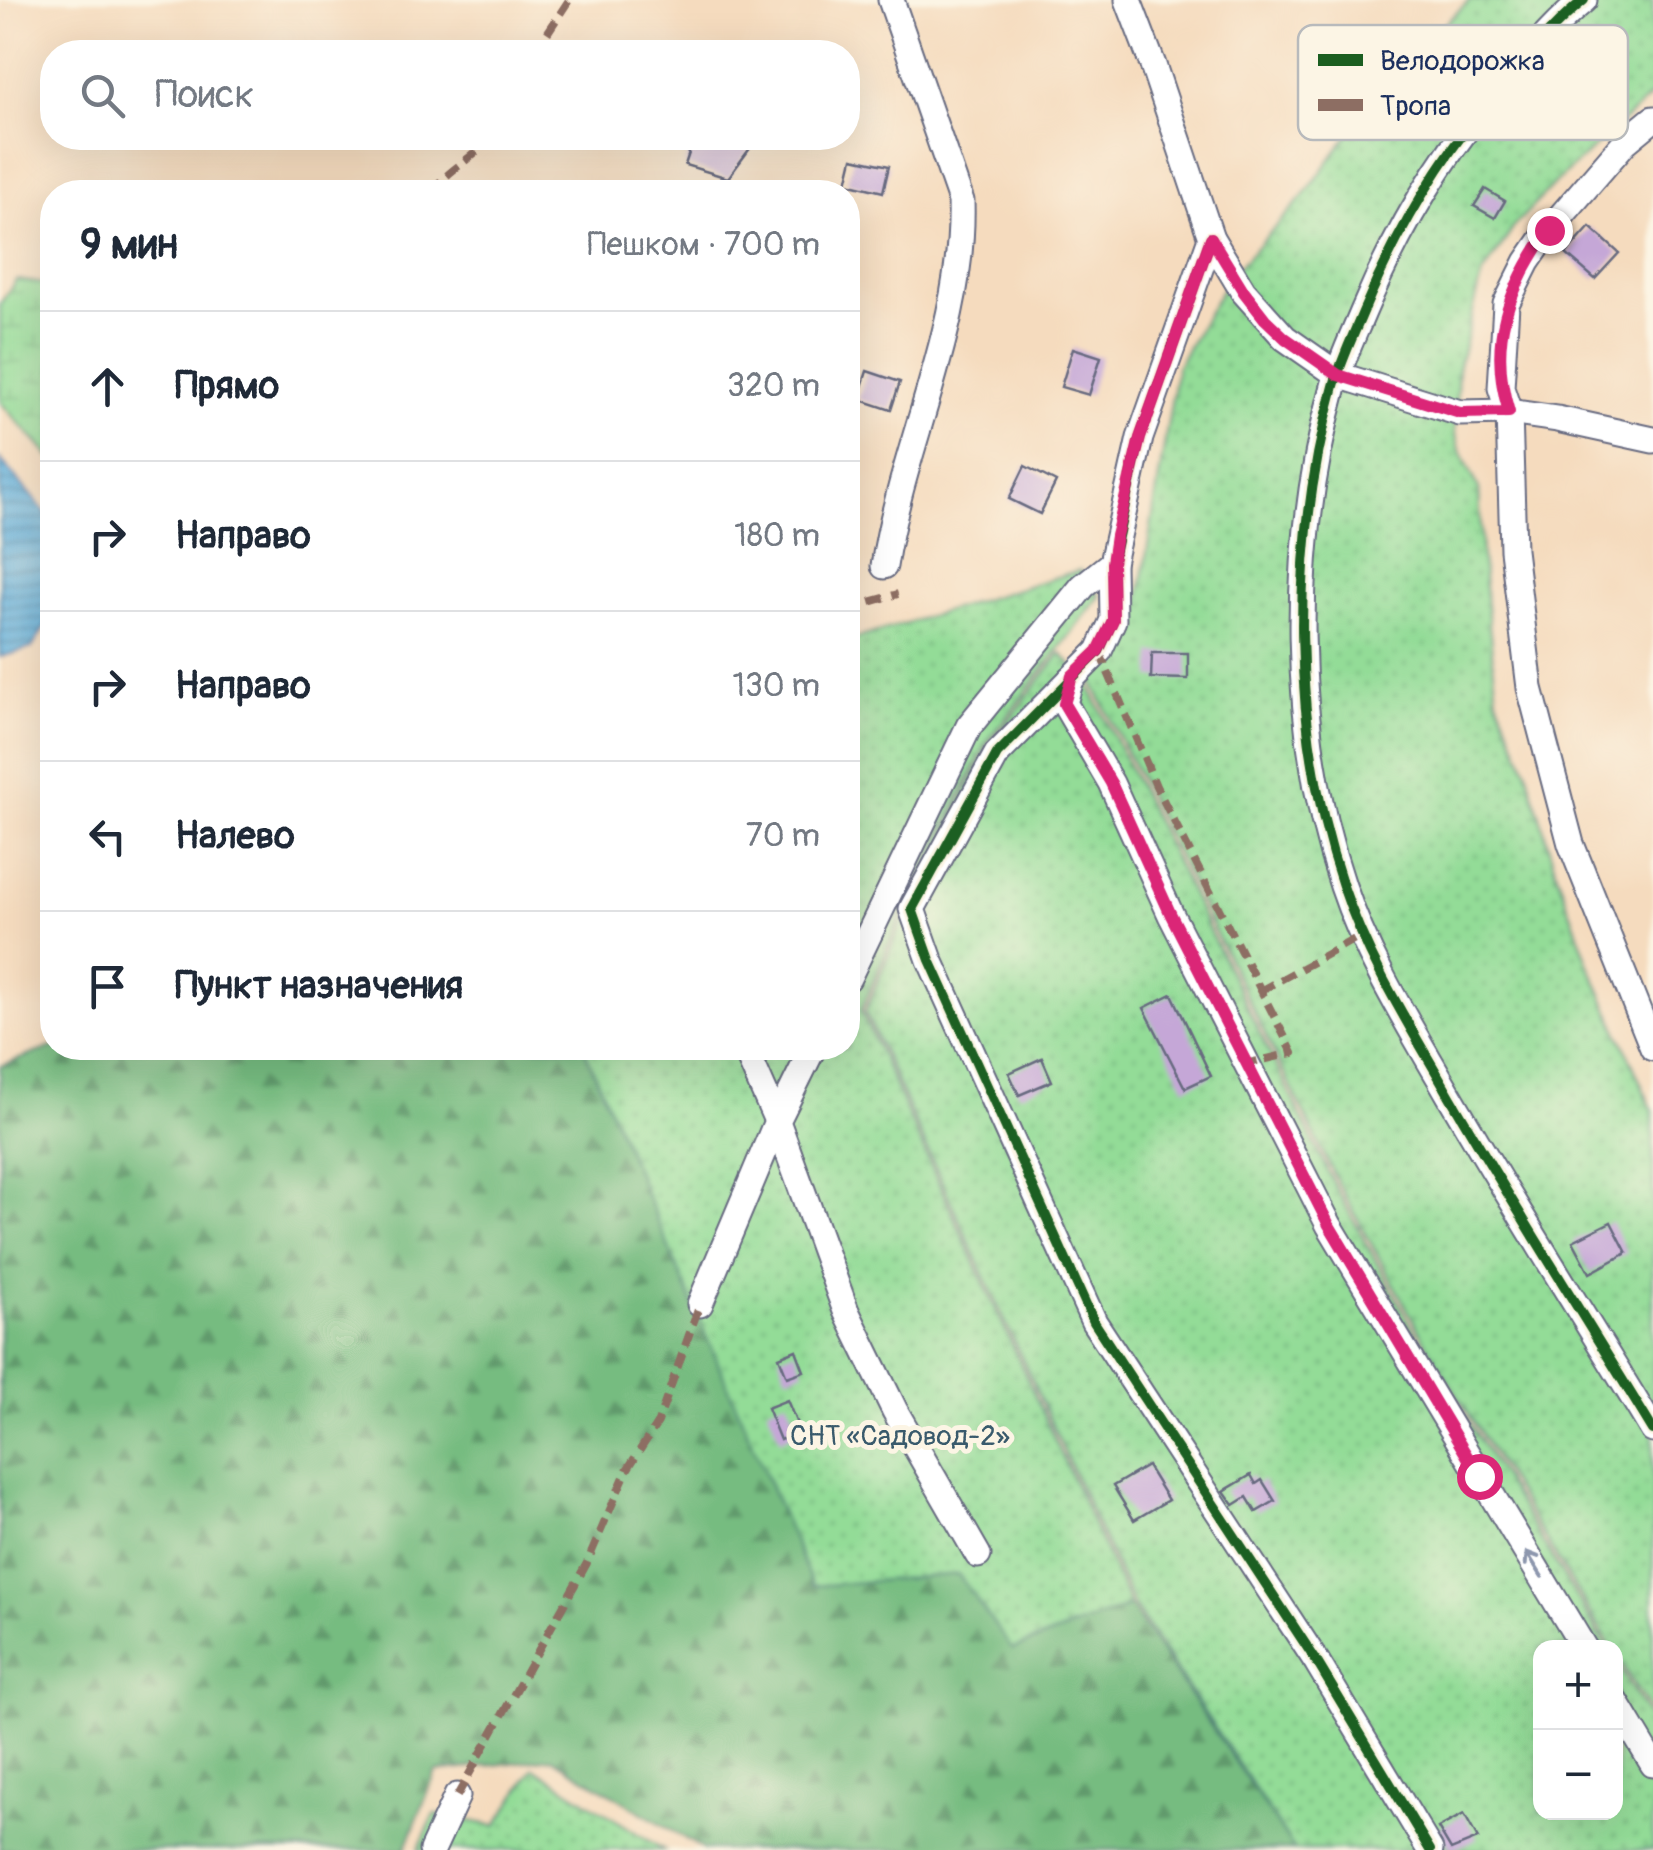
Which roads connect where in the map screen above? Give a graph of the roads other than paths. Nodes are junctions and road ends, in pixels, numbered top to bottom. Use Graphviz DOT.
graph roads {
  1 [pos="891,0"];
  2 [pos="1128,0"];
  3 [pos="1584,0"];
  4 [pos="1554,25"];
  5 [pos="1653,120"];
  6 [pos="1458,140"];
  7 [pos="1628,140"];
  8 [pos="1628,140"];
  9 [pos="1211,238"];
  10 [pos="1338,375"];
  11 [pos="1509,412"];
  12 [pos="1653,440"];
  13 [pos="1112,563"];
  14 [pos="884,566"];
  15 [pos="1072,676"];
  16 [pos="860,953"];
  17 [pos="1653,1048"];
  18 [pos="750,1060"];
  19 [pos="807,1060"];
  20 [pos="777,1120"];
  21 [pos="700,1304"];
  22 [pos="1653,1430"];
  23 [pos="978,1555"];
  24 [pos="1579,1640"];
  25 [pos="1623,1714"];
  26 [pos="1653,1764"];
  27 [pos="456,1796"];
  28 [pos="432,1850"];
  29 [pos="1430,1850"];
  1 -- 14 [label="street"];
  2 -- 9 [label="street"];
  3 -- 4 [label="street"];
  5 -- 8 [label="street"];
  6 -- 10 [label="street"];
  7 -- 11 [label="street"];
  9 -- 10 [label="street"];
  9 -- 13 [label="street"];
  10 -- 11 [label="street"];
  10 -- 22 [label="street"];
  11 -- 12 [label="street"];
  11 -- 17 [label="street"];
  13 -- 15 [label="street"];
  13 -- 16 [label="street"];
  24 -- 15 [label="street, one-way"];
  15 -- 29 [label="street"];
  18 -- 20 [label="street"];
  19 -- 20 [label="street"];
  20 -- 21 [label="street"];
  20 -- 23 [label="street"];
  25 -- 26 [label="street"];
  27 -- 28 [label="street"];
}
